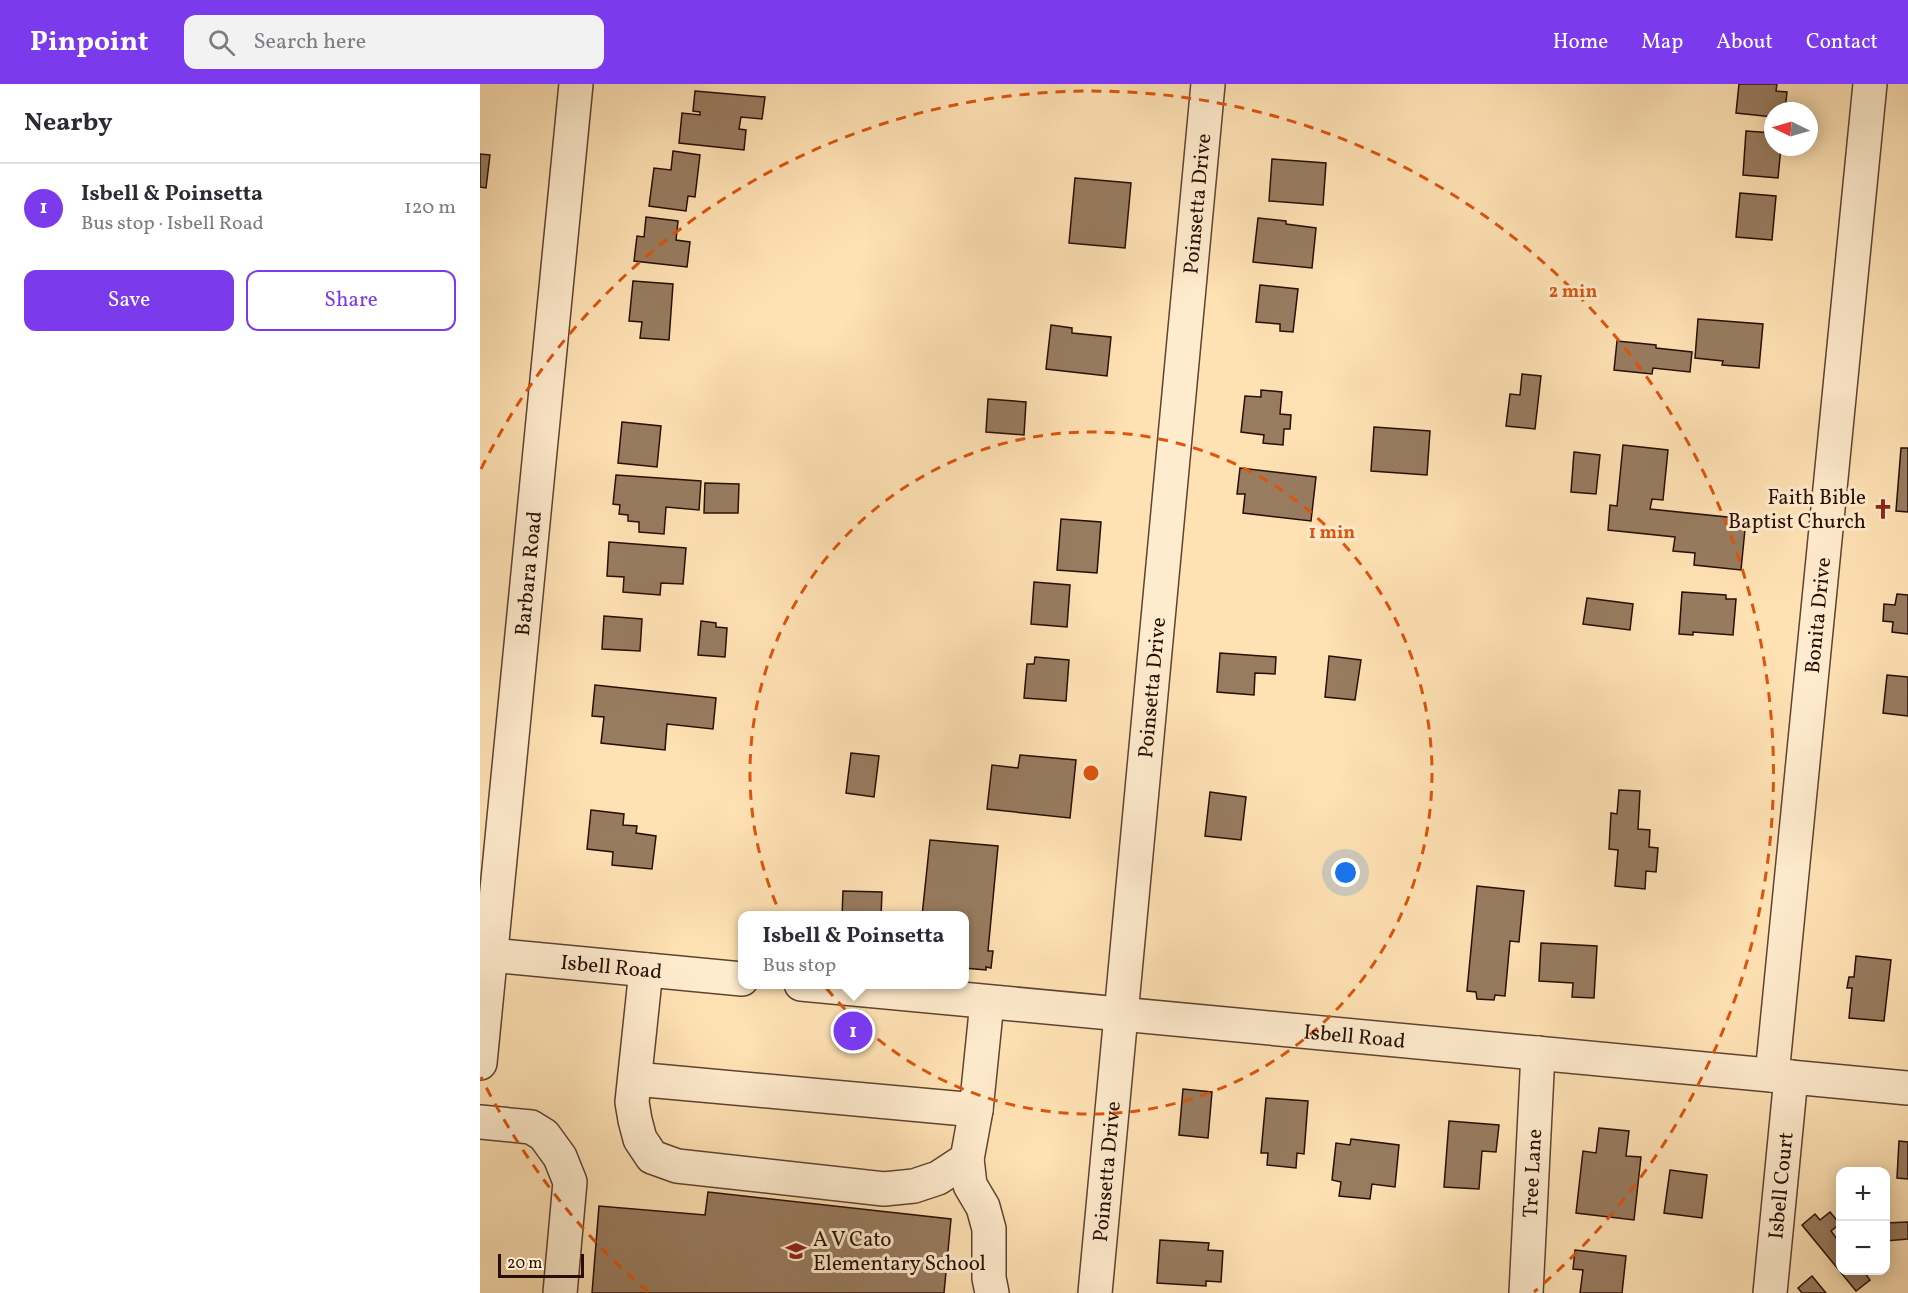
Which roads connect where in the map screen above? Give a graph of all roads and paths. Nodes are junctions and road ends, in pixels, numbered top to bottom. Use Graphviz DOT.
graph roads {
  1 [pos="576,84"];
  2 [pos="1208,84"];
  3 [pos="1870,84"];
  4 [pos="485,955"];
  5 [pos="646,970"];
  6 [pos="738,979"];
  7 [pos="853,989"];
  8 [pos="987,1002"];
  9 [pos="1121,1014"];
  10 [pos="1538,1053"];
  11 [pos="480,1063"];
  12 [pos="1781,1076"];
  13 [pos="635,1079"];
  14 [pos="1908,1088"];
  15 [pos="976,1110"];
  16 [pos="480,1122"];
  17 [pos="967,1159"];
  18 [pos="560,1293"];
  19 [pos="992,1293"];
  20 [pos="1095,1293"];
  21 [pos="1526,1293"];
  22 [pos="1770,1293"];
  1 -- 4 [label="street, Barbara Road"];
  2 -- 9 [label="street, Poinsetta Drive"];
  3 -- 12 [label="street, Bonita Drive"];
  4 -- 5 [label="street, Isbell Road"];
  4 -- 11 [label="street, Barbara Road"];
  5 -- 6 [label="street, Isbell Road"];
  5 -- 13 [label="street"];
  7 -- 8 [label="street, Isbell Road"];
  8 -- 9 [label="street, Isbell Road"];
  8 -- 15 [label="street"];
  9 -- 10 [label="street, Isbell Road"];
  9 -- 20 [label="street, Poinsetta Drive"];
  10 -- 12 [label="street, Isbell Road"];
  10 -- 21 [label="street, Tree Lane"];
  12 -- 14 [label="street, Isbell Road"];
  12 -- 22 [label="street, Isbell Court"];
  13 -- 15 [label="street"];
  13 -- 17 [label="street"];
  15 -- 17 [label="street"];
  16 -- 18 [label="street"];
  17 -- 19 [label="street"];
}
